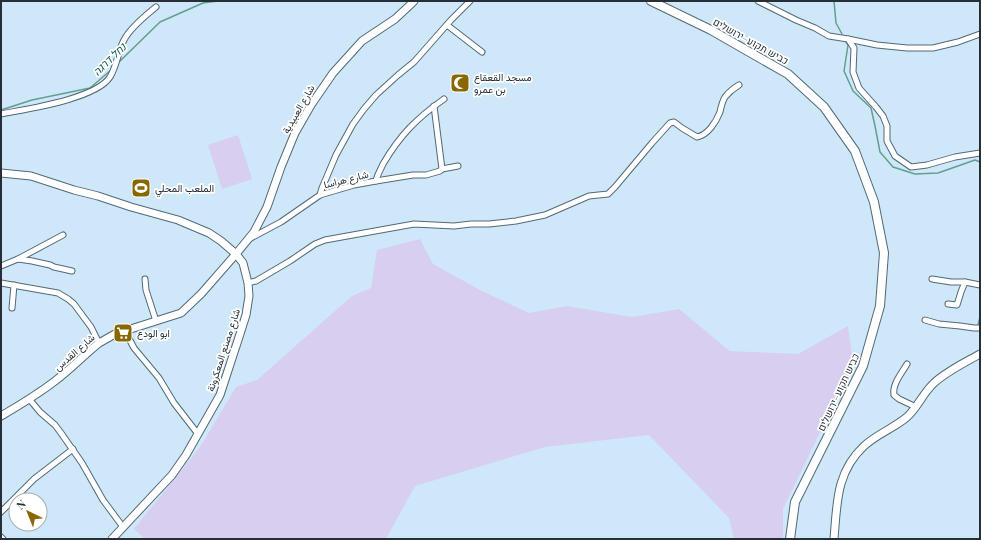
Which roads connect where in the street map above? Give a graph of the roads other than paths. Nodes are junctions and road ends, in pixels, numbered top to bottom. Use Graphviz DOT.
graph roads {
  1 [pos="414,1"];
  2 [pos="470,1"];
  3 [pos="651,1"];
  4 [pos="758,1"];
  5 [pos="156,7"];
  6 [pos="447,25"];
  7 [pos="980,34"];
  8 [pos="848,39"];
  9 [pos="482,52"];
  10 [pos="740,85"];
  11 [pos="444,98"];
  12 [pos="434,106"];
  13 [pos="1,114"];
  14 [pos="980,153"];
  15 [pos="458,166"];
  16 [pos="442,169"];
  17 [pos="1,173"];
  18 [pos="376,181"];
  19 [pos="320,195"];
  20 [pos="63,235"];
  21 [pos="249,239"];
  22 [pos="236,254"];
  23 [pos="18,259"];
  24 [pos="1,266"];
  25 [pos="72,271"];
  26 [pos="145,279"];
  27 [pos="932,279"];
  28 [pos="965,282"];
  29 [pos="1,283"];
  30 [pos="248,283"];
  31 [pos="14,285"];
  32 [pos="980,285"];
  33 [pos="948,304"];
  34 [pos="12,308"];
  35 [pos="925,320"];
  36 [pos="156,321"];
  37 [pos="980,328"];
  38 [pos="125,331"];
  39 [pos="99,343"];
  40 [pos="980,354"];
  41 [pos="907,364"];
  42 [pos="30,400"];
  43 [pos="916,407"];
  44 [pos="1,416"];
  45 [pos="198,434"];
  46 [pos="73,449"];
  47 [pos="1,512"];
  48 [pos="123,527"];
  49 [pos="112,539"];
  50 [pos="790,539"];
  51 [pos="834,539"];
  1 -- 21 [label="street, شارع العبيدية"];
  2 -- 6 [label="street"];
  3 -- 50 [label="main road, כביש תקוע–ירושלים"];
  4 -- 8 [label="street"];
  5 -- 13 [label="street"];
  6 -- 9 [label="street"];
  6 -- 19 [label="street"];
  7 -- 8 [label="street"];
  8 -- 14 [label="street"];
  10 -- 30 [label="street"];
  11 -- 12 [label="street, شارع هراسا"];
  12 -- 16 [label="street"];
  12 -- 18 [label="street, شارع هراسا"];
  15 -- 16 [label="street"];
  16 -- 18 [label="street"];
  17 -- 22 [label="street"];
  18 -- 19 [label="street, شارع هراسا"];
  19 -- 21 [label="street, شارع هراسا"];
  20 -- 23 [label="street"];
  21 -- 22 [label="street, شارع العبيدية"];
  22 -- 30 [label="street, شارع مصنع المعكرونة"];
  22 -- 36 [label="street, شارع القدس"];
  23 -- 24 [label="street"];
  23 -- 25 [label="street"];
  26 -- 36 [label="street"];
  27 -- 28 [label="street"];
  28 -- 32 [label="street"];
  28 -- 33 [label="street"];
  29 -- 31 [label="street"];
  30 -- 45 [label="street, شارع مصنع المعكرونة"];
  31 -- 34 [label="street"];
  31 -- 39 [label="street"];
  35 -- 37 [label="street"];
  36 -- 38 [label="street, شارع القدس"];
  38 -- 39 [label="street, شارع القدس"];
  38 -- 45 [label="street"];
  39 -- 42 [label="street, شارع القدس"];
  40 -- 43 [label="street"];
  41 -- 43 [label="street"];
  42 -- 44 [label="street, شارع القدس"];
  42 -- 46 [label="street"];
  43 -- 51 [label="street"];
  45 -- 48 [label="street, شارع مصنع المعكرونة"];
  46 -- 47 [label="street"];
  46 -- 48 [label="street"];
  48 -- 49 [label="street, شارع مصنع المعكرونة"];
}
